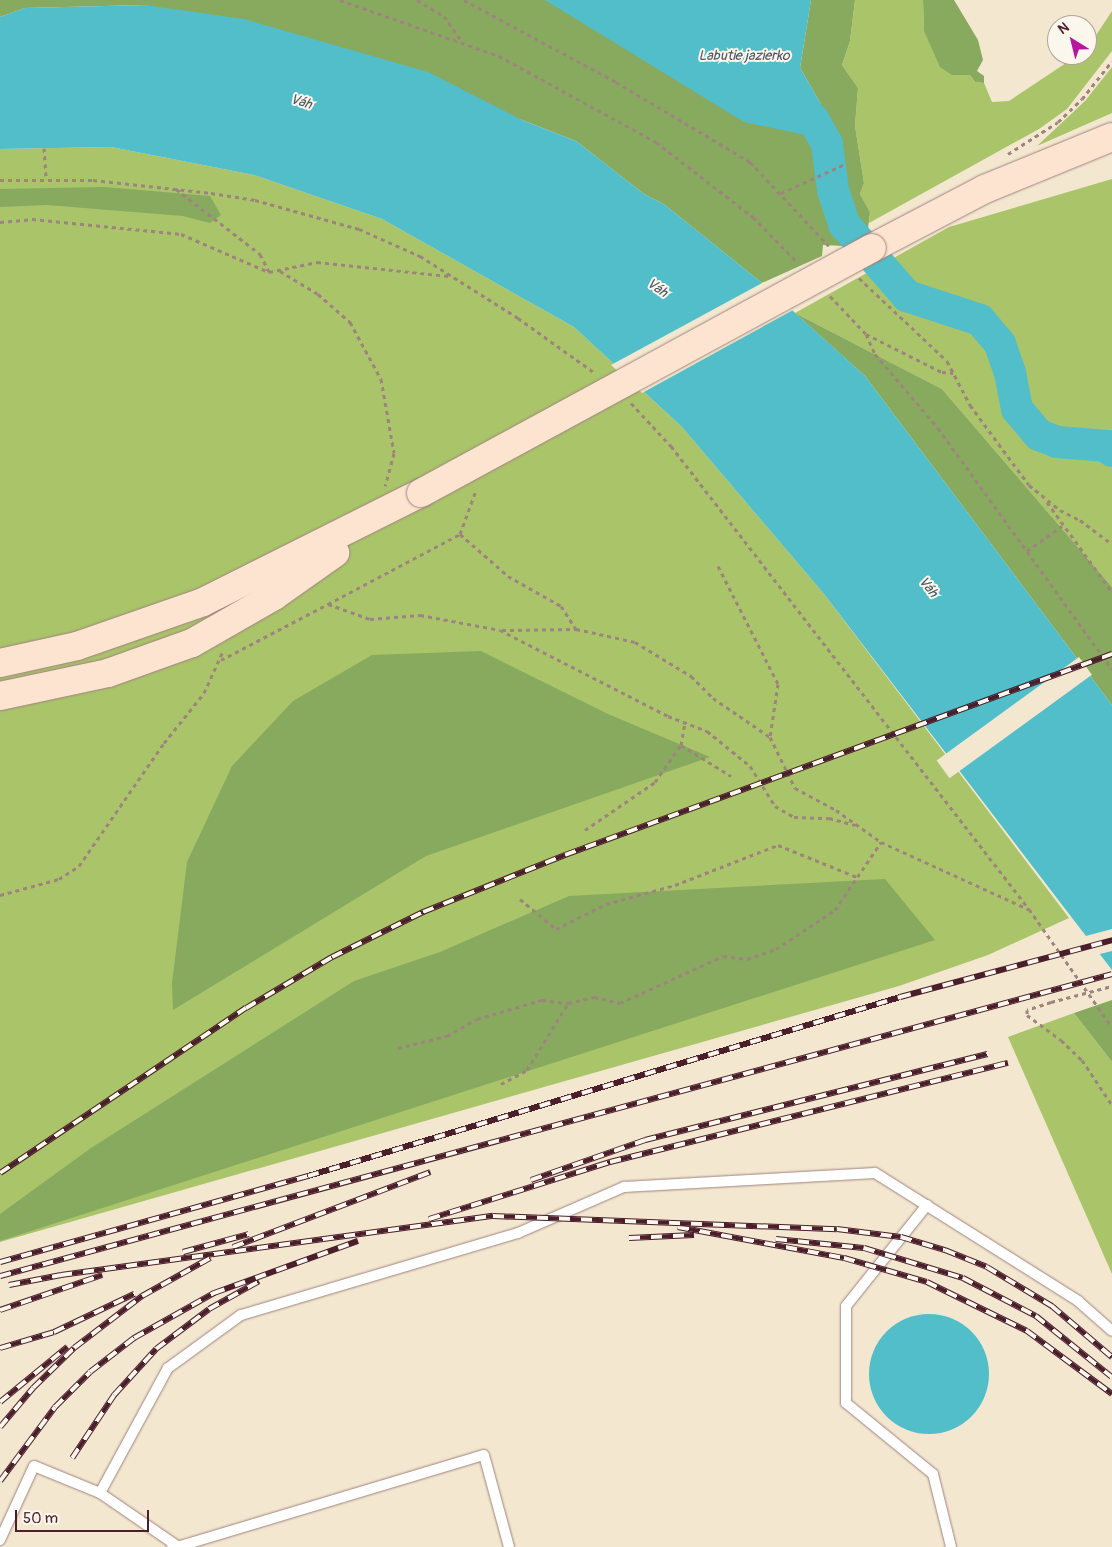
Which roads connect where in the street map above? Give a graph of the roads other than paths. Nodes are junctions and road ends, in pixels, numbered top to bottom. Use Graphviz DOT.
graph roads {
  1 [pos="1112,137"];
  2 [pos="389,500"];
  3 [pos="0,663"];
  4 [pos="0,696"];
  5 [pos="927,1205"];
  6 [pos="1112,1331"];
  7 [pos="100,1493"];
  8 [pos="0,1540"];
  9 [pos="175,1546"];
  10 [pos="509,1547"];
  11 [pos="952,1547"];
  1 -- 2 [label="main road, bridge"];
  2 -- 3 [label="main road"];
  2 -- 4 [label="main road"];
  5 -- 6 [label="lane"];
  5 -- 7 [label="lane"];
  5 -- 11 [label="lane"];
  7 -- 8 [label="lane"];
  7 -- 9 [label="lane"];
  9 -- 10 [label="lane"];
}
